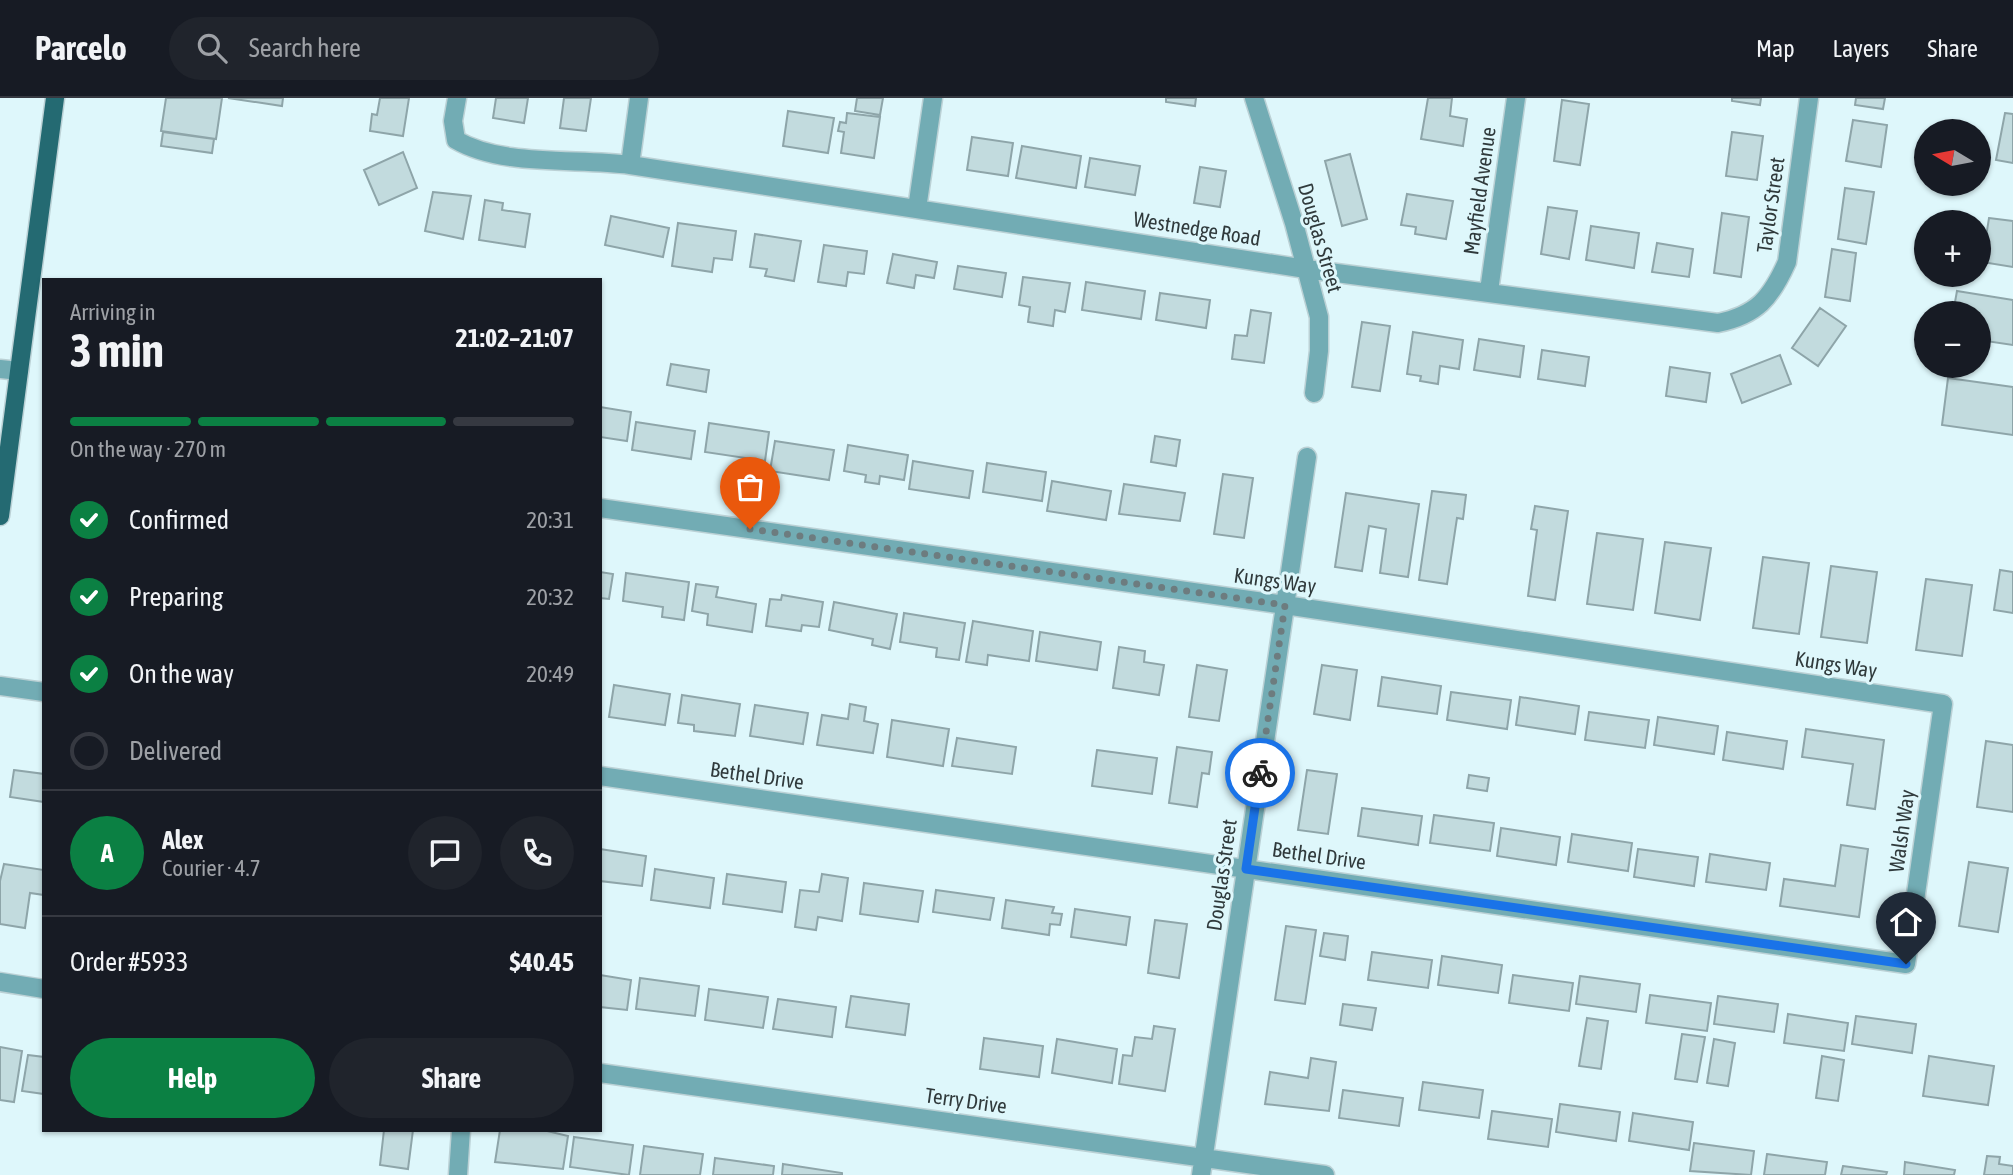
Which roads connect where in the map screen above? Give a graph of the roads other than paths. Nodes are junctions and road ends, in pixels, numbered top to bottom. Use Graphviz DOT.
graph roads {
  1 [pos="55,98"];
  2 [pos="457,98"];
  3 [pos="639,98"];
  4 [pos="933,98"];
  5 [pos="1254,98"];
  6 [pos="1516,98"];
  7 [pos="1809,98"];
  8 [pos="630,164"];
  9 [pos="917,209"];
  10 [pos="1306,269"];
  11 [pos="1489,291"];
  12 [pos="1756,309"];
  13 [pos="0,369"];
  14 [pos="19,372"];
  15 [pos="1314,393"];
  16 [pos="1307,457"];
  17 [pos="602,508"];
  18 [pos="0,516"];
  19 [pos="1285,605"];
  20 [pos="0,686"];
  21 [pos="42,692"];
  22 [pos="1943,704"];
  23 [pos="602,776"];
  24 [pos="1246,869"];
  25 [pos="1906,964"];
  26 [pos="0,982"];
  27 [pos="42,989"];
  28 [pos="602,1073"];
  29 [pos="460,1132"];
  30 [pos="1204,1157"];
  31 [pos="458,1175"];
  32 [pos="1201,1175"];
  33 [pos="1325,1175"];
  1 -- 14 [label="main road"];
  2 -- 8 [label="street, Westnedge Road"];
  3 -- 8 [label="street"];
  4 -- 9 [label="street"];
  5 -- 10 [label="street, Douglas Street"];
  6 -- 11 [label="street, Mayfield Avenue"];
  7 -- 12 [label="street, Taylor Street"];
  8 -- 9 [label="street, Westnedge Road"];
  9 -- 10 [label="street, Westnedge Road"];
  10 -- 11 [label="street, Westnedge Road"];
  10 -- 15 [label="street, Douglas Street"];
  11 -- 12 [label="street, Westnedge Road"];
  13 -- 14 [label="street"];
  14 -- 18 [label="main road"];
  16 -- 19 [label="street, Douglas Street"];
  17 -- 19 [label="street, Kungs Way"];
  19 -- 22 [label="street, Kungs Way"];
  19 -- 24 [label="street, Douglas Street"];
  20 -- 21 [label="street"];
  22 -- 25 [label="street, Walsh Way"];
  23 -- 24 [label="street, Bethel Drive"];
  24 -- 25 [label="street, Bethel Drive"];
  24 -- 30 [label="street, Douglas Street"];
  26 -- 27 [label="street"];
  28 -- 30 [label="street, Terry Drive"];
  29 -- 31 [label="street"];
  30 -- 32 [label="street, Douglas Street"];
  30 -- 33 [label="street, Terry Drive"];
}
